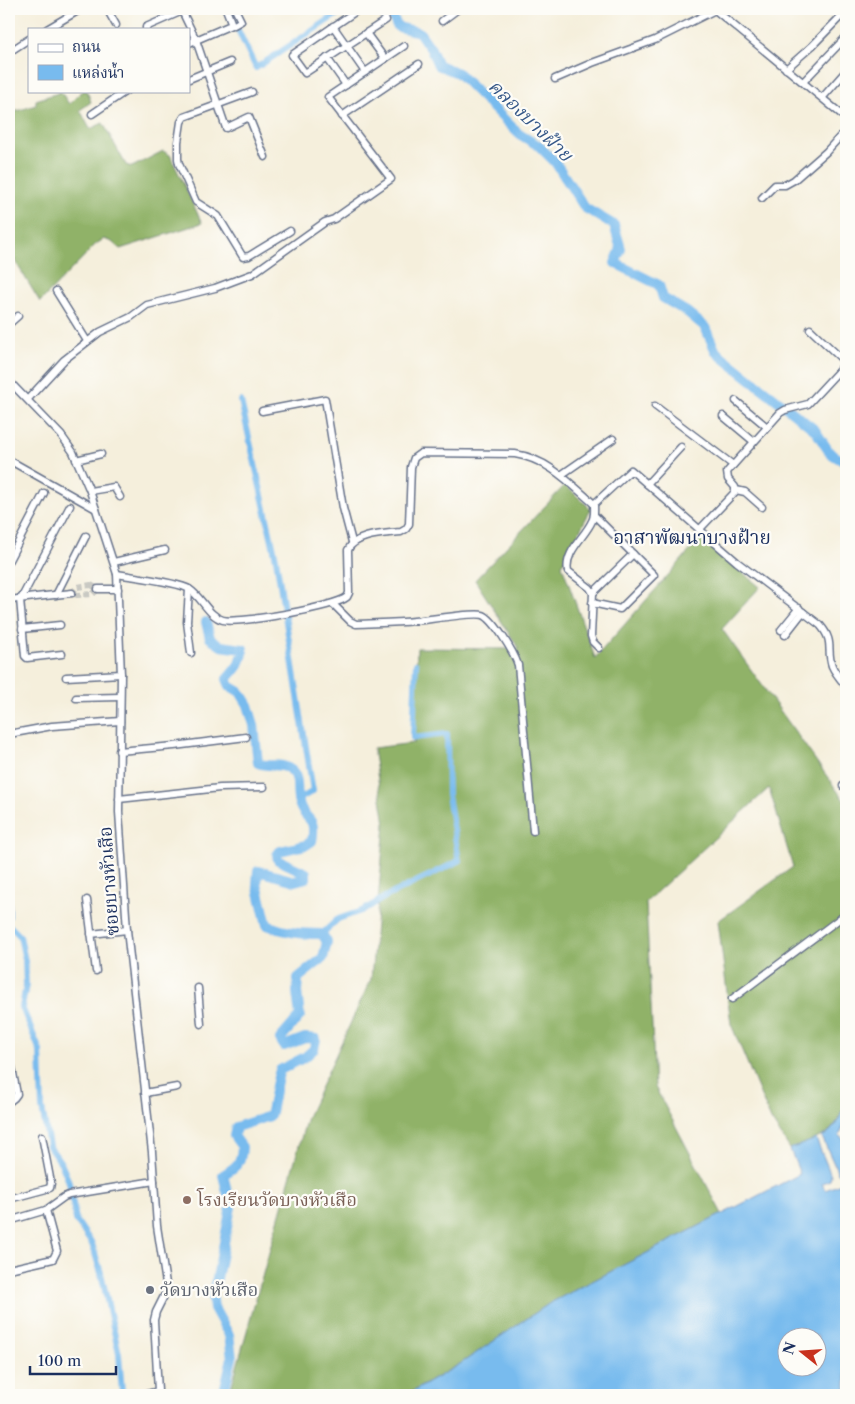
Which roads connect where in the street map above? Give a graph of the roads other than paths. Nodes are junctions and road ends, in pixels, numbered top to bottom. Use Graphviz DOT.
graph roads {
  1 [pos="81,9"];
  2 [pos="107,9"];
  3 [pos="226,9"];
  4 [pos="235,9"];
  5 [pos="359,9"];
  6 [pos="379,9"];
  7 [pos="458,9"];
  8 [pos="183,10"];
  9 [pos="714,10"];
  10 [pos="846,11"];
  11 [pos="442,20"];
  12 [pos="116,25"];
  13 [pos="234,25"];
  14 [pos="333,26"];
  15 [pos="49,28"];
  16 [pos="146,28"];
  17 [pos="366,33"];
  18 [pos="846,36"];
  19 [pos="28,40"];
  20 [pos="196,40"];
  21 [pos="190,43"];
  22 [pos="347,46"];
  23 [pos="404,46"];
  24 [pos="9,52"];
  25 [pos="327,58"];
  26 [pos="385,59"];
  27 [pos="230,62"];
  28 [pos="419,64"];
  29 [pos="786,69"];
  30 [pos="846,71"];
  31 [pos="207,72"];
  32 [pos="365,72"];
  33 [pos="190,79"];
  34 [pos="555,79"];
  35 [pos="803,82"];
  36 [pos="346,85"];
  37 [pos="125,92"];
  38 [pos="252,92"];
  39 [pos="823,97"];
  40 [pos="217,104"];
  41 [pos="92,114"];
  42 [pos="342,116"];
  43 [pos="846,116"];
  44 [pos="846,130"];
  45 [pos="265,157"];
  46 [pos="762,198"];
  47 [pos="290,231"];
  48 [pos="56,291"];
  49 [pos="18,316"];
  50 [pos="9,324"];
  51 [pos="810,329"];
  52 [pos="88,341"];
  53 [pos="846,363"];
  54 [pos="9,381"];
  55 [pos="28,399"];
  56 [pos="736,401"];
  57 [pos="655,406"];
  58 [pos="262,411"];
  59 [pos="723,416"];
  60 [pos="767,427"];
  61 [pos="613,439"];
  62 [pos="753,441"];
  63 [pos="681,447"];
  64 [pos="102,454"];
  65 [pos="9,460"];
  66 [pos="76,460"];
  67 [pos="733,465"];
  68 [pos="561,476"];
  69 [pos="647,484"];
  70 [pos="736,490"];
  71 [pos="90,491"];
  72 [pos="44,494"];
  73 [pos="120,497"];
  74 [pos="594,504"];
  75 [pos="70,506"];
  76 [pos="762,507"];
  77 [pos="96,509"];
  78 [pos="594,515"];
  79 [pos="699,530"];
  80 [pos="86,536"];
  81 [pos="352,542"];
  82 [pos="165,550"];
  83 [pos="634,554"];
  84 [pos="9,560"];
  85 [pos="114,562"];
  86 [pos="117,574"];
  87 [pos="98,589"];
  88 [pos="118,589"];
  89 [pos="189,589"];
  90 [pos="72,593"];
  91 [pos="593,593"];
  92 [pos="56,595"];
  93 [pos="21,599"];
  94 [pos="9,600"];
  95 [pos="592,603"];
  96 [pos="332,604"];
  97 [pos="801,610"];
  98 [pos="60,625"];
  99 [pos="22,628"];
  100 [pos="783,632"];
  101 [pos="599,648"];
  102 [pos="191,653"];
  103 [pos="62,654"];
  104 [pos="121,674"];
  105 [pos="66,677"];
  106 [pos="846,684"];
  107 [pos="120,697"];
  108 [pos="76,698"];
  109 [pos="120,721"];
  110 [pos="9,734"];
  111 [pos="246,737"];
  112 [pos="119,751"];
  113 [pos="264,787"];
  114 [pos="119,799"];
  115 [pos="533,831"];
  116 [pos="87,900"];
  117 [pos="846,914"];
  118 [pos="127,930"];
  119 [pos="91,934"];
  120 [pos="96,971"];
  121 [pos="198,988"];
  122 [pos="732,999"];
  123 [pos="201,1024"];
  124 [pos="9,1052"];
  125 [pos="177,1087"];
  126 [pos="145,1093"];
  127 [pos="9,1102"];
  128 [pos="42,1136"];
  129 [pos="154,1181"];
  130 [pos="9,1199"];
  131 [pos="46,1210"];
  132 [pos="9,1221"];
  133 [pos="9,1269"];
  134 [pos="142,1395"];
  1 -- 15 [label="street"];
  2 -- 12 [label="street"];
  3 -- 20 [label="street"];
  4 -- 13 [label="street"];
  5 -- 14 [label="street"];
  6 -- 17 [label="street"];
  7 -- 11 [label="street"];
  8 -- 16 [label="street"];
  8 -- 20 [label="street"];
  9 -- 29 [label="street"];
  9 -- 34 [label="street"];
  10 -- 29 [label="street"];
  14 -- 22 [label="street"];
  14 -- 25 [label="street"];
  17 -- 22 [label="street"];
  17 -- 26 [label="street"];
  18 -- 35 [label="street"];
  19 -- 24 [label="street"];
  20 -- 21 [label="street"];
  20 -- 31 [label="street"];
  22 -- 25 [label="street"];
  22 -- 32 [label="street"];
  23 -- 26 [label="street"];
  25 -- 36 [label="street"];
  26 -- 32 [label="street"];
  27 -- 31 [label="street"];
  28 -- 42 [label="street"];
  29 -- 35 [label="street"];
  30 -- 39 [label="street"];
  31 -- 33 [label="street"];
  31 -- 40 [label="street"];
  32 -- 36 [label="street"];
  35 -- 39 [label="street"];
  36 -- 42 [label="street"];
  37 -- 41 [label="street"];
  38 -- 40 [label="street"];
  39 -- 43 [label="street"];
  40 -- 45 [label="street"];
  40 -- 47 [label="street"];
  42 -- 52 [label="street"];
  44 -- 46 [label="street"];
  48 -- 52 [label="street"];
  49 -- 50 [label="street"];
  51 -- 53 [label="street"];
  52 -- 55 [label="street"];
  53 -- 60 [label="street"];
  54 -- 55 [label="street, ซอยบางหัวเสือ"];
  55 -- 66 [label="street, ซอยบางหัวเสือ"];
  56 -- 60 [label="street"];
  57 -- 67 [label="street"];
  58 -- 81 [label="street"];
  59 -- 62 [label="street"];
  60 -- 62 [label="street"];
  61 -- 68 [label="street"];
  62 -- 67 [label="street"];
  63 -- 69 [label="street"];
  64 -- 66 [label="street"];
  65 -- 77 [label="street"];
  66 -- 71 [label="street, ซอยบางหัวเสือ"];
  67 -- 70 [label="street"];
  68 -- 74 [label="street"];
  68 -- 81 [label="street"];
  69 -- 74 [label="street"];
  69 -- 79 [label="street"];
  70 -- 76 [label="street"];
  70 -- 79 [label="street"];
  71 -- 73 [label="street"];
  71 -- 77 [label="street, ซอยบางหัวเสือ"];
  72 -- 84 [label="street"];
  74 -- 78 [label="street"];
  75 -- 93 [label="street"];
  77 -- 85 [label="street, ซอยบางหัวเสือ"];
  78 -- 83 [label="street"];
  78 -- 91 [label="street"];
  79 -- 97 [label="street"];
  80 -- 92 [label="street"];
  81 -- 96 [label="street"];
  82 -- 85 [label="street"];
  83 -- 91 [label="street"];
  83 -- 95 [label="street"];
  85 -- 86 [label="street, ซอยบางหัวเสือ"];
  86 -- 88 [label="street, ซอยบางหัวเสือ"];
  86 -- 89 [label="street"];
  87 -- 88 [label="street"];
  88 -- 104 [label="street, ซอยบางหัวเสือ"];
  89 -- 96 [label="street"];
  89 -- 102 [label="street"];
  90 -- 92 [label="street"];
  91 -- 95 [label="street"];
  92 -- 93 [label="street"];
  93 -- 94 [label="street"];
  93 -- 99 [label="street"];
  95 -- 101 [label="street"];
  96 -- 115 [label="street"];
  97 -- 100 [label="street"];
  97 -- 106 [label="street"];
  98 -- 99 [label="street"];
  99 -- 103 [label="street"];
  104 -- 105 [label="street"];
  104 -- 107 [label="street, ซอยบางหัวเสือ"];
  107 -- 108 [label="street"];
  107 -- 109 [label="street, ซอยบางหัวเสือ"];
  109 -- 110 [label="street"];
  109 -- 112 [label="street, ซอยบางหัวเสือ"];
  111 -- 112 [label="street"];
  112 -- 114 [label="street, ซอยบางหัวเสือ"];
  113 -- 114 [label="street"];
  114 -- 118 [label="street, ซอยบางหัวเสือ"];
  116 -- 119 [label="street"];
  117 -- 122 [label="street"];
  118 -- 119 [label="street"];
  118 -- 126 [label="street, ซอยบางหัวเสือ"];
  119 -- 120 [label="street"];
  121 -- 123 [label="street"];
  124 -- 127 [label="street"];
  125 -- 126 [label="street"];
  126 -- 129 [label="street, ซอยบางหัวเสือ"];
  128 -- 130 [label="street"];
  129 -- 131 [label="street"];
  129 -- 134 [label="street, ซอยบางหัวเสือ"];
  131 -- 132 [label="street"];
  131 -- 133 [label="street"];
}
